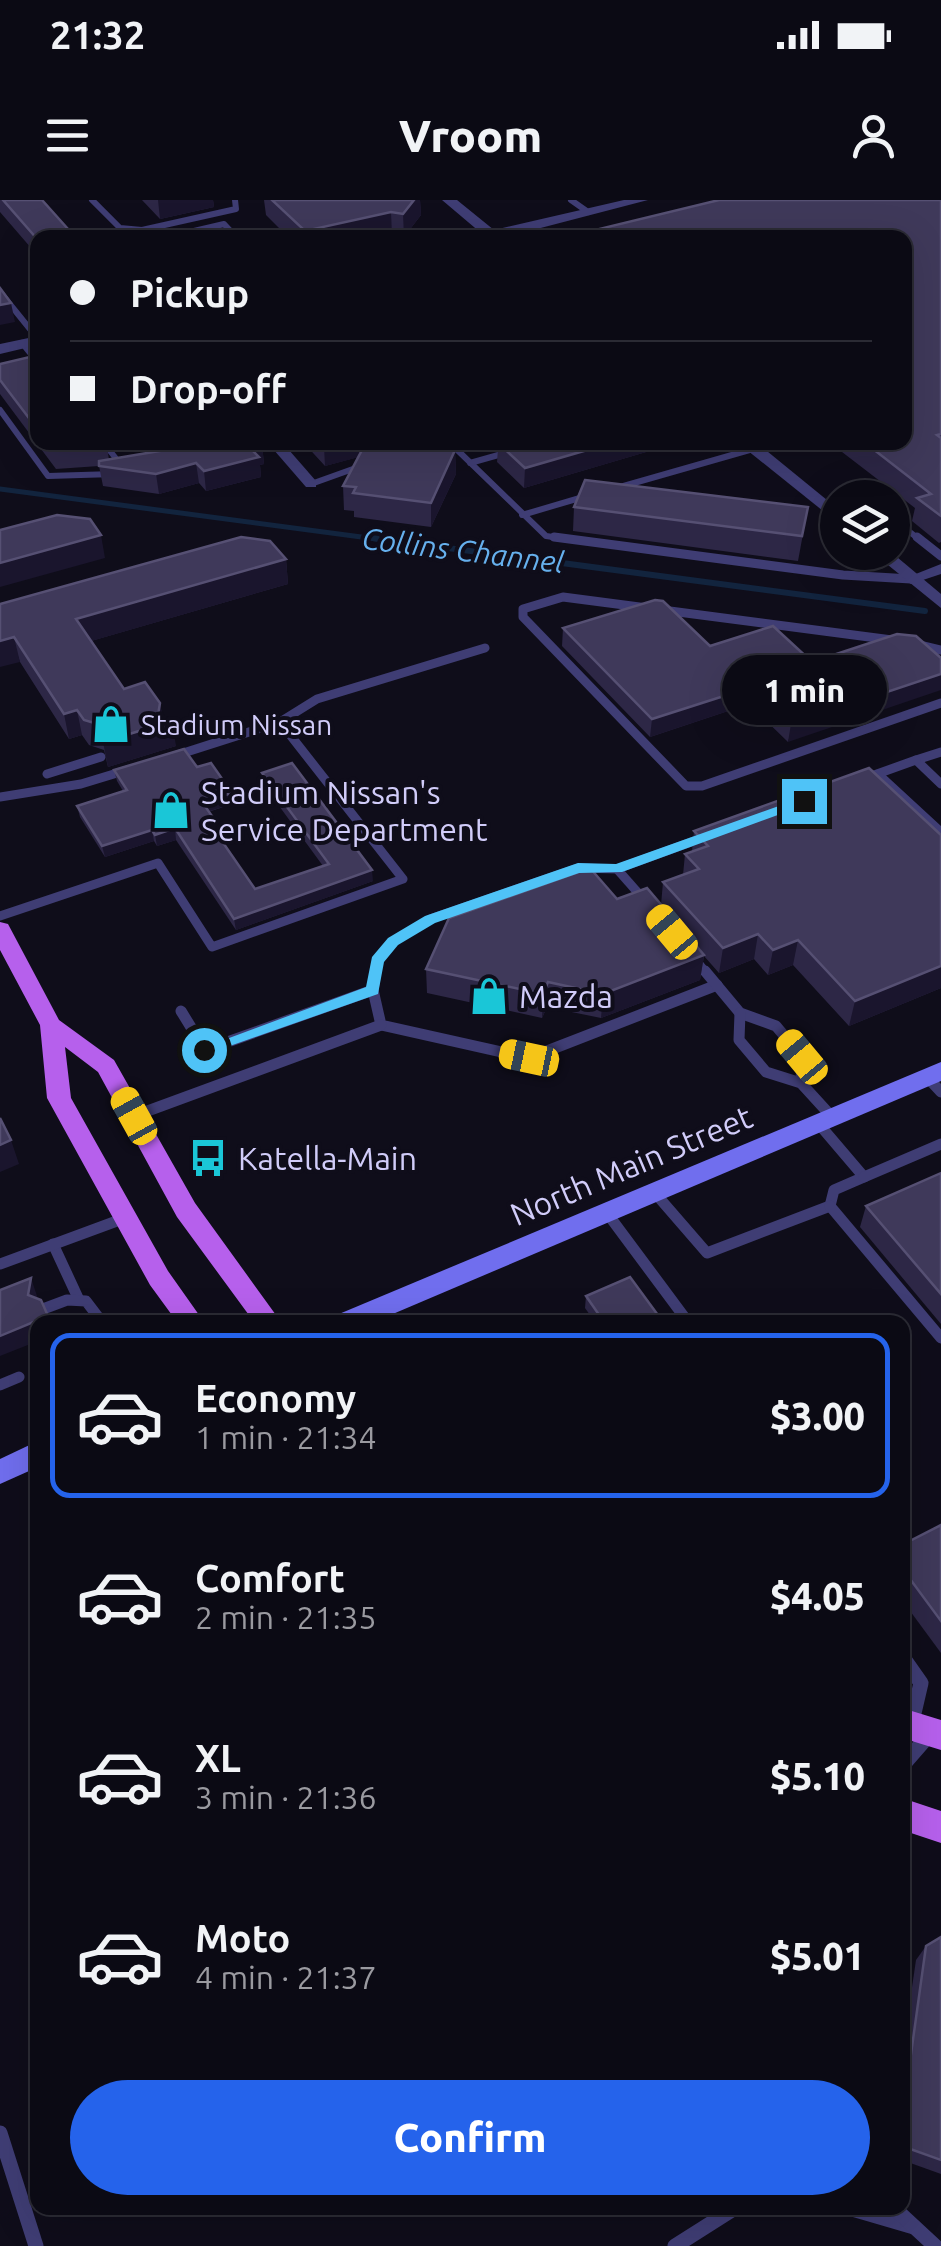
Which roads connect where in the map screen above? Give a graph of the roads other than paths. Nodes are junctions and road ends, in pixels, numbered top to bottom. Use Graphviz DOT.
graph roads {
  1 [pos="92,200"];
  2 [pos="234,200"];
  3 [pos="449,200"];
  4 [pos="571,200"];
  5 [pos="641,200"];
  6 [pos="588,212"];
  7 [pos="198,230"];
  8 [pos="230,230"];
  9 [pos="482,230"];
  10 [pos="513,230"];
  11 [pos="0,292"];
  12 [pos="30,338"];
  13 [pos="30,341"];
  14 [pos="0,348"];
  15 [pos="0,410"];
  16 [pos="109,450"];
  17 [pos="281,450"];
  18 [pos="456,450"];
  19 [pos="518,450"];
  20 [pos="736,450"];
  21 [pos="754,450"];
  22 [pos="459,453"];
  23 [pos="444,454"];
  24 [pos="374,462"];
  25 [pos="470,463"];
  26 [pos="312,484"];
  27 [pos="820,503"];
  28 [pos="522,515"];
  29 [pos="910,532"];
  30 [pos="941,556"];
  31 [pos="941,569"];
  32 [pos="901,570"];
  33 [pos="912,579"];
  34 [pos="941,603"];
  35 [pos="485,648"];
  36 [pos="941,650"];
  37 [pos="941,702"];
  38 [pos="280,722"];
  39 [pos="941,752"];
  40 [pos="101,757"];
  41 [pos="916,760"];
  42 [pos="155,761"];
  43 [pos="136,767"];
  44 [pos="47,774"];
  45 [pos="878,774"];
  46 [pos="860,781"];
  47 [pos="941,784"];
  48 [pos="0,797"];
  49 [pos="941,832"];
  50 [pos="710,835"];
  51 [pos="618,868"];
  52 [pos="653,910"];
  53 [pos="0,916"];
  54 [pos="0,929"];
  55 [pos="688,950"];
  56 [pos="717,985"];
  57 [pos="373,990"];
  58 [pos="181,1011"];
  59 [pos="740,1013"];
  60 [pos="51,1025"];
  61 [pos="382,1026"];
  62 [pos="936,1080"];
  63 [pos="802,1083"];
  64 [pos="134,1116"];
  65 [pos="825,1120"];
  66 [pos="941,1144"];
  67 [pos="864,1177"];
  68 [pos="655,1193"];
  69 [pos="830,1206"];
  70 [pos="607,1213"];
  71 [pos="125,1218"];
  72 [pos="54,1244"];
  73 [pos="0,1264"];
  74 [pos="80,1300"];
  75 [pos="43,1310"];
  76 [pos="98,1315"];
  77 [pos="187,1315"];
  78 [pos="263,1315"];
  79 [pos="365,1315"];
  80 [pos="683,1315"];
  81 [pos="941,1338"];
  82 [pos="19,1378"];
  83 [pos="0,1385"];
  84 [pos="30,1457"];
  85 [pos="0,1472"];
  86 [pos="910,1668"];
  87 [pos="922,1729"];
  88 [pos="910,1751"];
  89 [pos="910,1817"];
  90 [pos="941,1827"];
  91 [pos="0,2133"];
  92 [pos="724,2215"];
  93 [pos="872,2215"];
  94 [pos="901,2215"];
  95 [pos="914,2227"];
  96 [pos="36,2246"];
  97 [pos="674,2246"];
  98 [pos="935,2246"];
  1 -- 2 [label="lane"];
  3 -- 9 [label="street"];
  4 -- 6 [label="lane"];
  5 -- 6 [label="street"];
  6 -- 10 [label="street"];
  7 -- 8 [label="lane"];
  11 -- 12 [label="lane"];
  13 -- 14 [label="street"];
  15 -- 16 [label="lane"];
  17 -- 26 [label="street"];
  18 -- 22 [label="lane"];
  19 -- 25 [label="lane"];
  20 -- 28 [label="lane"];
  21 -- 27 [label="street"];
  22 -- 23 [label="lane"];
  22 -- 25 [label="lane"];
  24 -- 26 [label="lane"];
  25 -- 28 [label="lane"];
  28 -- 33 [label="lane"];
  29 -- 30 [label="lane"];
  31 -- 33 [label="street"];
  32 -- 33 [label="street"];
  33 -- 34 [label="street"];
  35 -- 38 [label="lane"];
  36 -- 37 [label="lane"];
  38 -- 42 [label="lane"];
  38 -- 53 [label="lane"];
  39 -- 41 [label="lane"];
  40 -- 44 [label="lane"];
  41 -- 45 [label="lane"];
  41 -- 47 [label="lane"];
  43 -- 48 [label="lane"];
  45 -- 46 [label="lane"];
  45 -- 49 [label="lane"];
  50 -- 51 [label="lane"];
  51 -- 52 [label="lane"];
  51 -- 57 [label="lane"];
  54 -- 60 [label="main road"];
  55 -- 56 [label="lane"];
  56 -- 59 [label="lane"];
  56 -- 61 [label="lane"];
  57 -- 58 [label="lane"];
  57 -- 61 [label="lane"];
  59 -- 63 [label="lane"];
  59 -- 63 [label="lane"];
  60 -- 64 [label="main road"];
  60 -- 71 [label="main road"];
  61 -- 64 [label="lane"];
  62 -- 65 [label="main road, North Main Street"];
  63 -- 65 [label="lane"];
  64 -- 78 [label="main road"];
  65 -- 67 [label="lane"];
  65 -- 68 [label="main road, North Main Street"];
  66 -- 67 [label="lane"];
  67 -- 69 [label="lane"];
  68 -- 69 [label="lane"];
  68 -- 70 [label="main road, North Main Street"];
  69 -- 81 [label="lane"];
  70 -- 79 [label="main road, North Main Street"];
  70 -- 80 [label="lane"];
  71 -- 72 [label="lane"];
  71 -- 77 [label="main road"];
  72 -- 73 [label="lane"];
  72 -- 74 [label="lane"];
  74 -- 75 [label="lane"];
  74 -- 76 [label="lane"];
  82 -- 83 [label="lane"];
  84 -- 85 [label="main road"];
  86 -- 87 [label="lane"];
  87 -- 88 [label="lane"];
  89 -- 90 [label="main road"];
  91 -- 96 [label="lane"];
  92 -- 97 [label="lane"];
  93 -- 95 [label="lane"];
  94 -- 95 [label="lane"];
  95 -- 98 [label="lane"];
}
